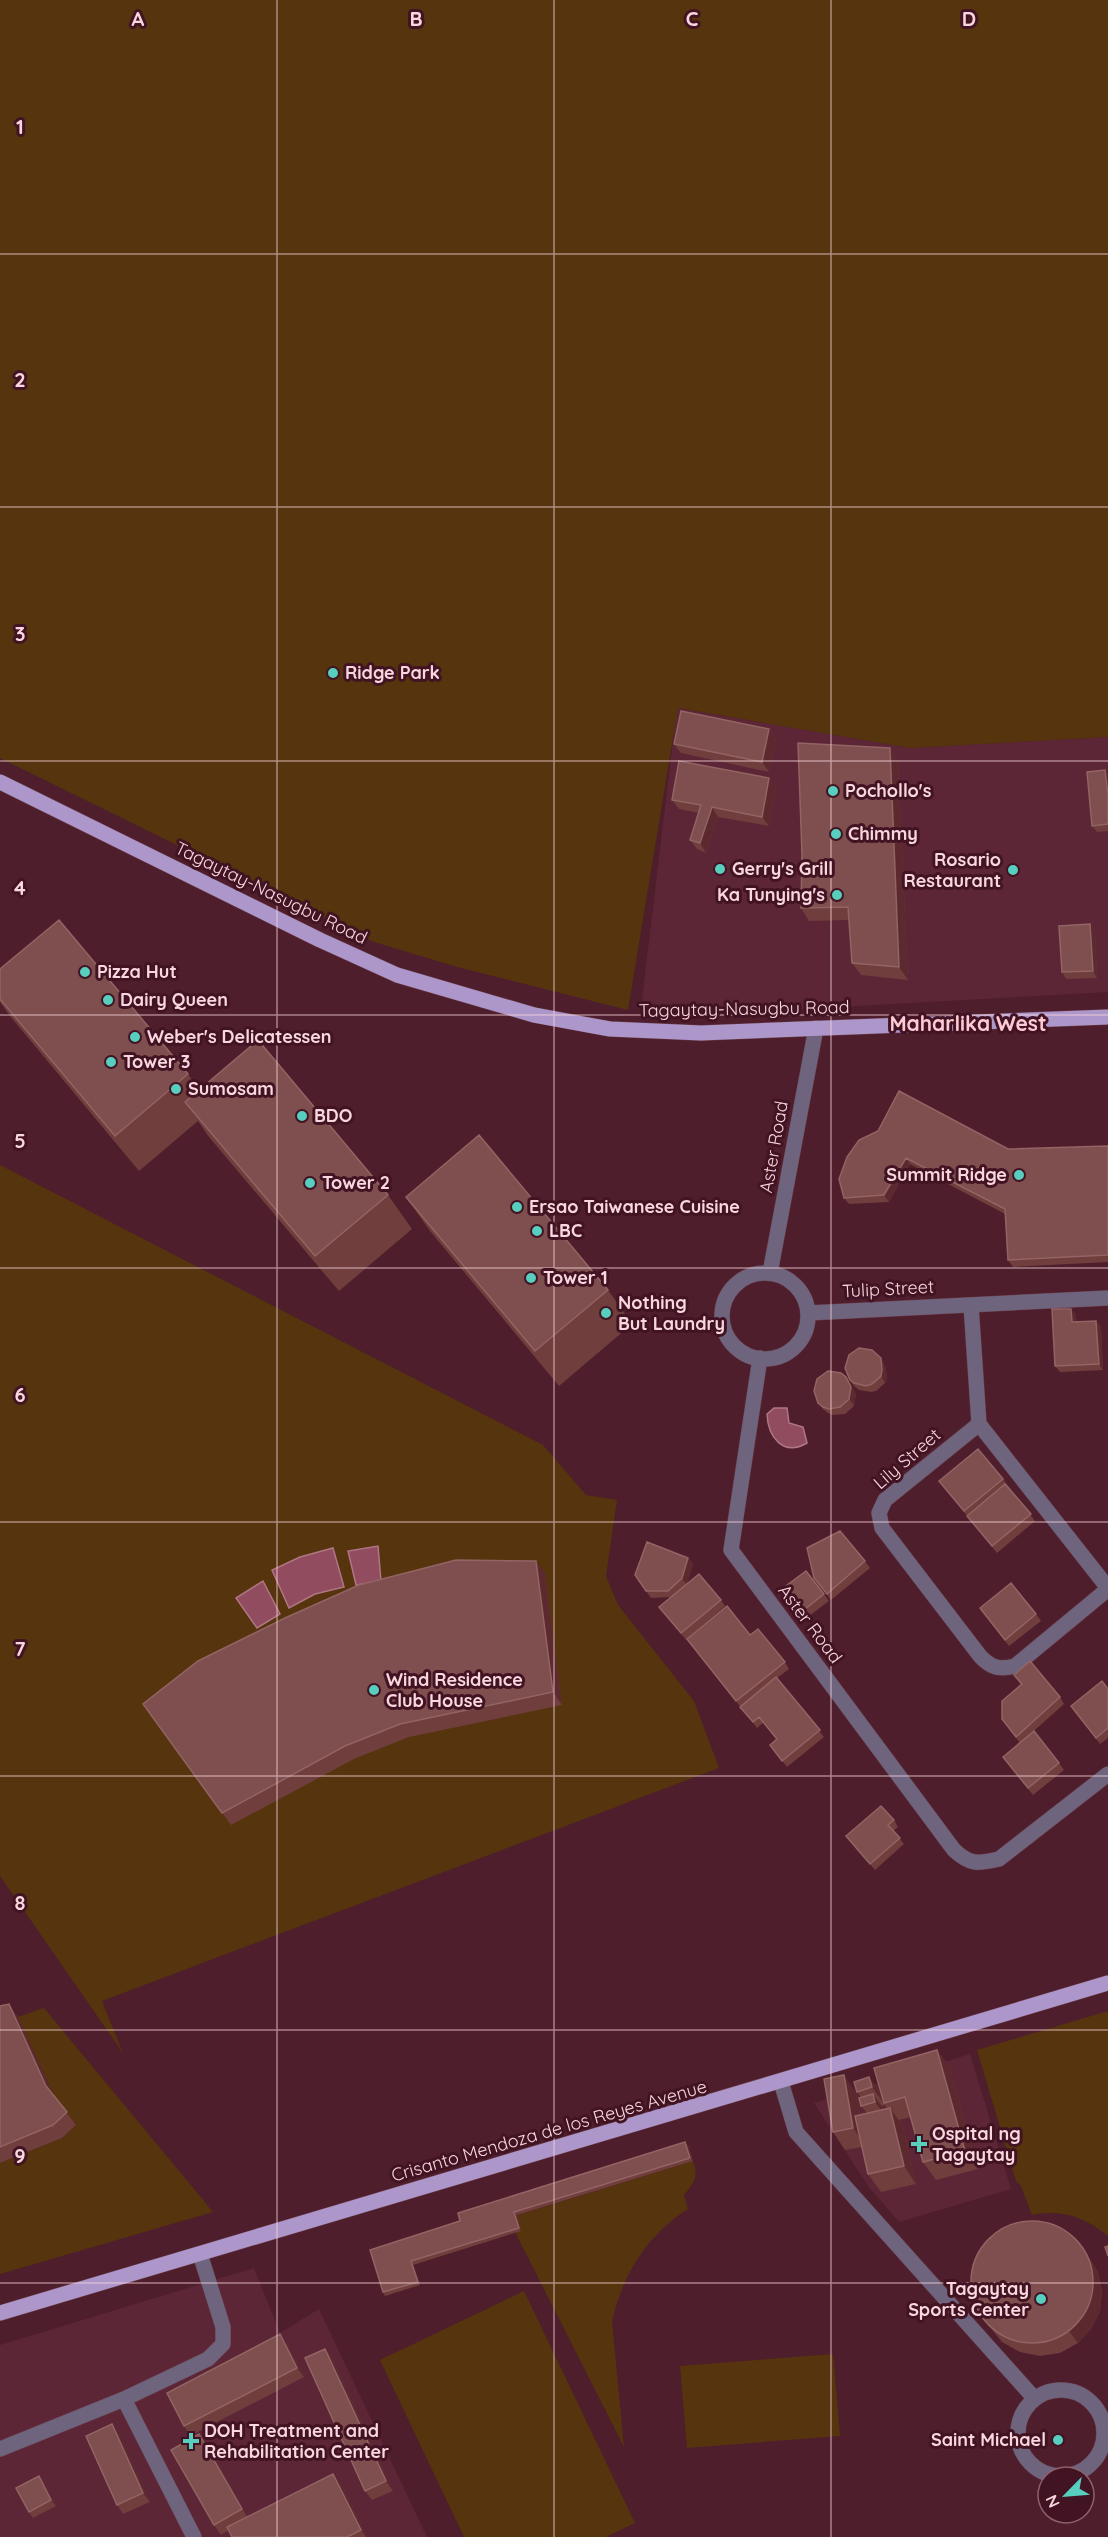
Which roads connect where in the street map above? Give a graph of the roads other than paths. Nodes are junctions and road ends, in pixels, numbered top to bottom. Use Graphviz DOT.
graph roads {
  1 [pos="0,782"];
  2 [pos="1108,1017"];
  3 [pos="816,1028"];
  4 [pos="770,1273"];
  5 [pos="1108,1298"];
  6 [pos="971,1305"];
  7 [pos="808,1313"];
  8 [pos="760,1358"];
  9 [pos="979,1424"];
  10 [pos="1108,1588"];
  11 [pos="1108,1774"];
  12 [pos="1108,1983"];
  13 [pos="781,2082"];
  14 [pos="200,2254"];
  15 [pos="0,2313"];
  16 [pos="124,2399"];
  17 [pos="1035,2399"];
  18 [pos="1105,2419"];
  19 [pos="0,2449"];
  20 [pos="1103,2460"];
  21 [pos="194,2537"];
  1 -- 3 [label="main road, Tagaytay-Nasugbu Road"];
  2 -- 3 [label="main road, Tagaytay-Nasugbu Road"];
  3 -- 4 [label="street, Aster Road"];
  4 -- 7 [label="street"];
  4 -- 8 [label="street"];
  5 -- 6 [label="street, Tulip Street"];
  6 -- 7 [label="street, Tulip Street"];
  6 -- 9 [label="street"];
  7 -- 8 [label="street"];
  8 -- 11 [label="street, Aster Road"];
  9 -- 10 [label="street, Lily Street"];
  9 -- 10 [label="street, Lily Street"];
  12 -- 13 [label="main road, Crisanto Mendoza de los Reyes Avenue"];
  13 -- 14 [label="main road, Crisanto Mendoza de los Reyes Avenue"];
  13 -- 17 [label="street"];
  14 -- 15 [label="main road, Crisanto Mendoza de los Reyes Avenue"];
  14 -- 16 [label="street"];
  16 -- 19 [label="street"];
  16 -- 21 [label="street"];
  17 -- 18 [label="street"];
  17 -- 20 [label="street"];
  18 -- 20 [label="street"];
}
